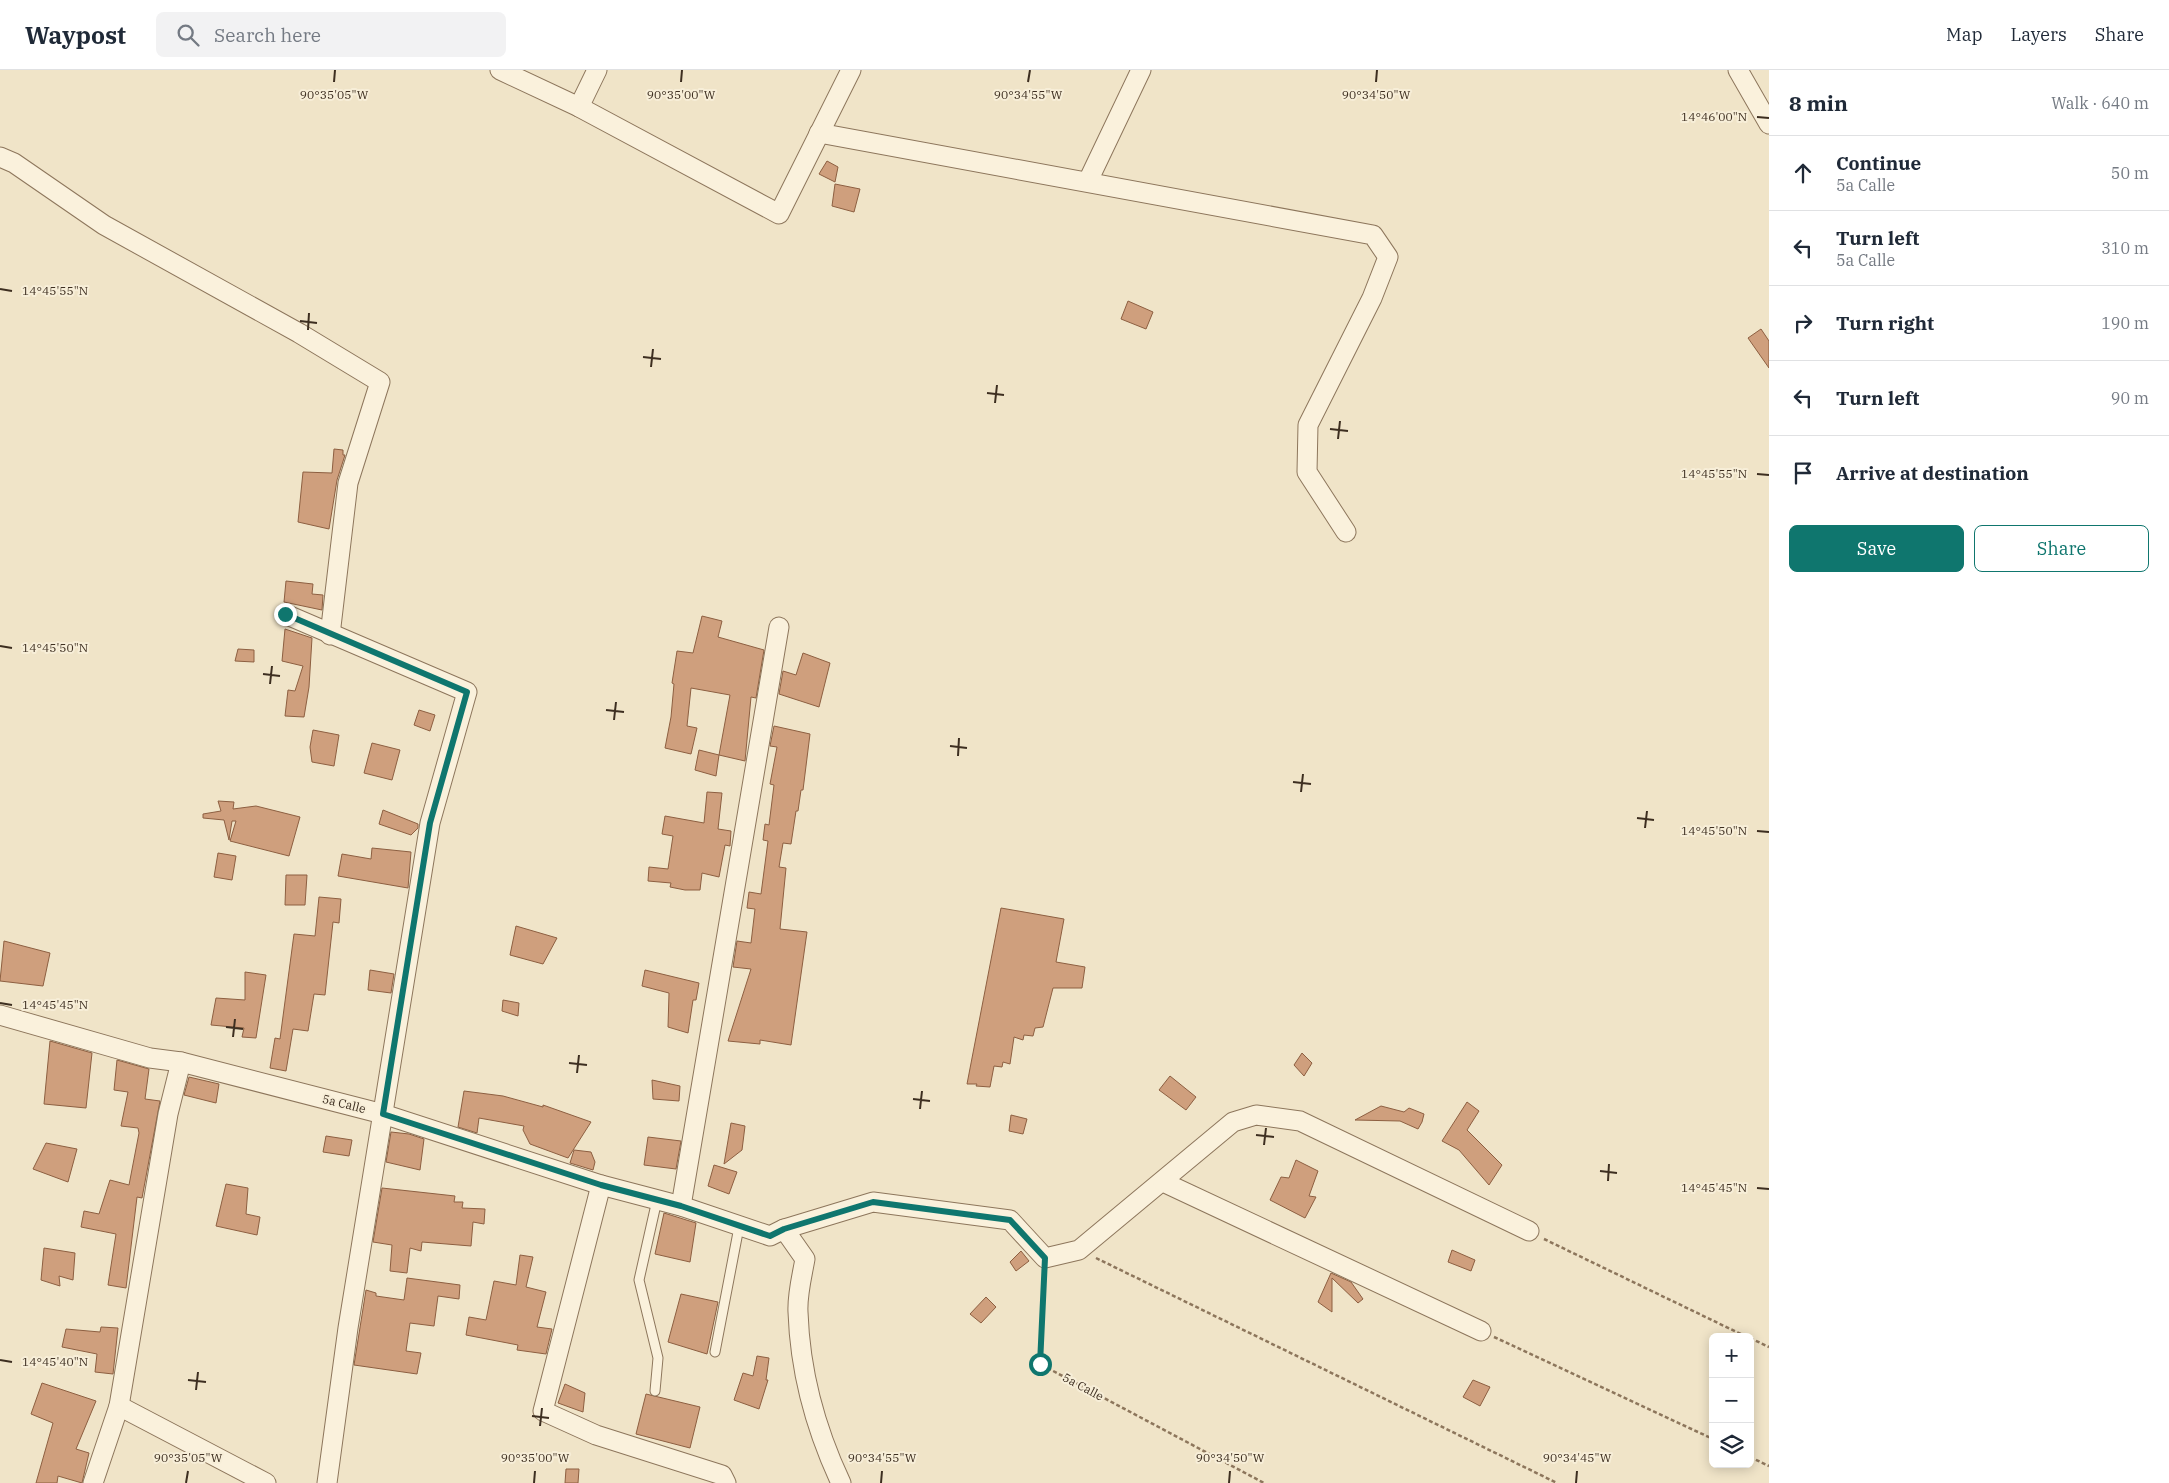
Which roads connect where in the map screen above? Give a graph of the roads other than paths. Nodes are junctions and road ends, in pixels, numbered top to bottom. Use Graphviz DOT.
graph roads {
  1 [pos="500,70"];
  2 [pos="597,70"];
  3 [pos="851,70"];
  4 [pos="1141,70"];
  5 [pos="1738,70"];
  6 [pos="579,107"];
  7 [pos="1769,124"];
  8 [pos="819,133"];
  9 [pos="0,157"];
  10 [pos="1088,181"];
  11 [pos="1346,532"];
  12 [pos="285,614"];
  13 [pos="779,627"];
  14 [pos="330,635"];
  15 [pos="0,1015"];
  16 [pos="181,1062"];
  17 [pos="383,1114"];
  18 [pos="1162,1182"];
  19 [pos="601,1185"];
  20 [pos="657,1200"];
  21 [pos="681,1206"];
  22 [pos="739,1227"];
  23 [pos="784,1229"];
  24 [pos="1529,1231"];
  25 [pos="1481,1331"];
  26 [pos="715,1352"];
  27 [pos="655,1391"];
  28 [pos="119,1406"];
  29 [pos="93,1483"];
  30 [pos="266,1483"];
  31 [pos="328,1483"];
  32 [pos="726,1483"];
  33 [pos="841,1483"];
  1 -- 6 [label="street"];
  2 -- 6 [label="street"];
  3 -- 8 [label="street"];
  4 -- 10 [label="street"];
  5 -- 7 [label="street"];
  6 -- 8 [label="street"];
  8 -- 10 [label="street"];
  9 -- 14 [label="street"];
  10 -- 11 [label="street"];
  12 -- 14 [label="street"];
  13 -- 21 [label="street"];
  14 -- 17 [label="street"];
  15 -- 16 [label="street, 5a Calle"];
  16 -- 17 [label="street, 5a Calle"];
  16 -- 28 [label="street"];
  17 -- 19 [label="street, 5a Calle"];
  17 -- 31 [label="street"];
  18 -- 23 [label="street, 5a Calle"];
  18 -- 24 [label="street"];
  18 -- 25 [label="street"];
  19 -- 20 [label="street, 5a Calle"];
  19 -- 32 [label="street"];
  20 -- 21 [label="street, 5a Calle"];
  20 -- 27 [label="lane"];
  21 -- 22 [label="street, 5a Calle"];
  22 -- 23 [label="street, 5a Calle"];
  22 -- 26 [label="lane"];
  23 -- 33 [label="street"];
  28 -- 29 [label="street"];
  28 -- 30 [label="street"];
}
